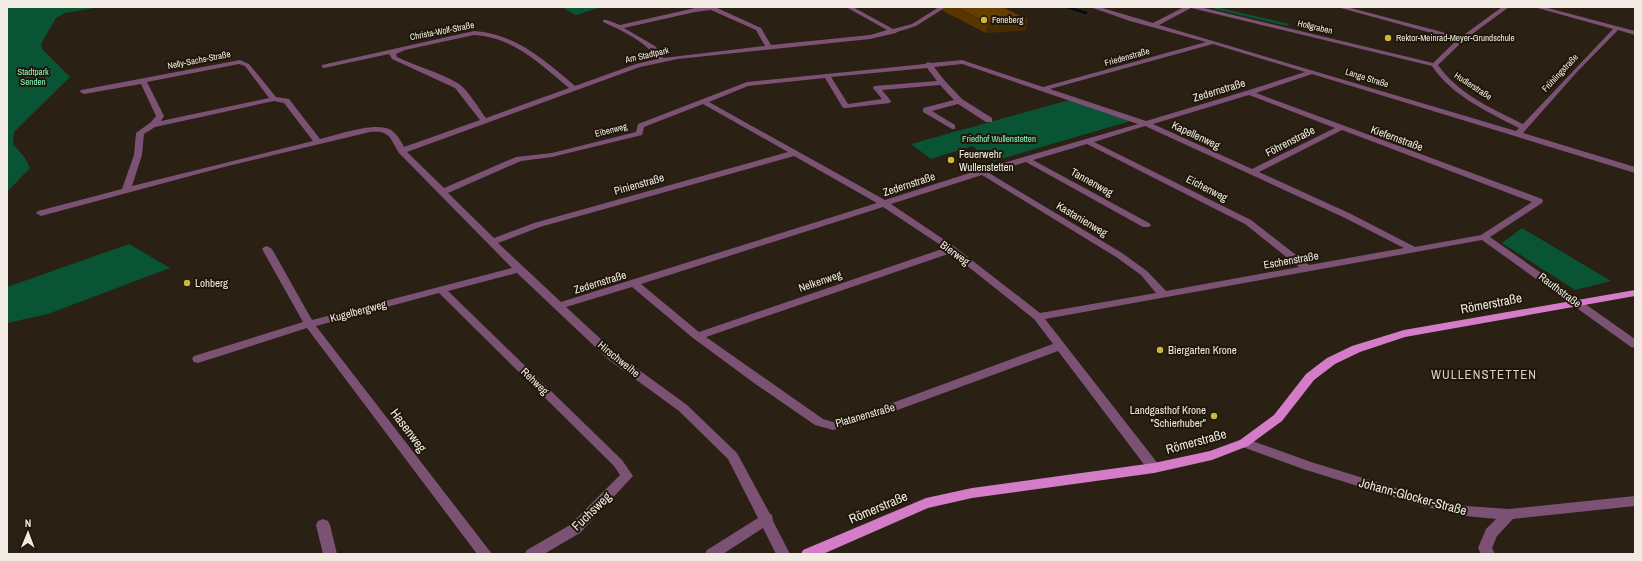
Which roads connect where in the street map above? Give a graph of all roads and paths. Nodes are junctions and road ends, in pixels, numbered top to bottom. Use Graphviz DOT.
graph roads {
  1 [pos="849,7"];
  2 [pos="943,7"];
  3 [pos="1093,7"];
  4 [pos="1189,7"];
  5 [pos="1192,7"];
  6 [pos="1340,7"];
  7 [pos="1506,7"];
  8 [pos="1538,7"];
  9 [pos="605,21"];
  10 [pos="1154,25"];
  11 [pos="621,28"];
  12 [pos="1617,28"];
  13 [pos="894,32"];
  14 [pos="1635,33"];
  15 [pos="1462,39"];
  16 [pos="1213,42"];
  17 [pos="769,48"];
  18 [pos="394,51"];
  19 [pos="660,59"];
  20 [pos="962,62"];
  21 [pos="928,64"];
  22 [pos="324,66"];
  23 [pos="1434,66"];
  24 [pos="1312,72"];
  25 [pos="826,75"];
  26 [pos="143,81"];
  27 [pos="942,83"];
  28 [pos="573,88"];
  29 [pos="1044,89"];
  30 [pos="84,92"];
  31 [pos="1248,94"];
  32 [pos="274,98"];
  33 [pos="703,101"];
  34 [pos="959,101"];
  35 [pos="989,120"];
  36 [pos="485,121"];
  37 [pos="1146,124"];
  38 [pos="153,125"];
  39 [pos="952,128"];
  40 [pos="1340,128"];
  41 [pos="1521,130"];
  42 [pos="1087,141"];
  43 [pos="319,143"];
  44 [pos="402,151"];
  45 [pos="794,153"];
  46 [pos="1026,159"];
  47 [pos="1635,170"];
  48 [pos="982,172"];
  49 [pos="1251,173"];
  50 [pos="126,190"];
  51 [pos="442,192"];
  52 [pos="1539,201"];
  53 [pos="885,204"];
  54 [pos="41,213"];
  55 [pos="1146,225"];
  56 [pos="1484,237"];
  57 [pos="492,242"];
  58 [pos="267,249"];
  59 [pos="952,249"];
  60 [pos="1412,250"];
  61 [pos="519,269"];
  62 [pos="1308,270"];
  63 [pos="634,283"];
  64 [pos="441,289"];
  65 [pos="1635,292"];
  66 [pos="1163,294"];
  67 [pos="1576,303"];
  68 [pos="560,306"];
  69 [pos="1038,317"];
  70 [pos="309,324"];
  71 [pos="697,336"];
  72 [pos="1635,344"];
  73 [pos="1060,346"];
  74 [pos="198,359"];
  75 [pos="1244,443"];
  76 [pos="1154,468"];
  77 [pos="627,476"];
  78 [pos="1635,501"];
  79 [pos="1509,514"];
  80 [pos="767,519"];
  81 [pos="323,525"];
  82 [pos="330,554"];
  83 [pos="485,554"];
  84 [pos="532,554"];
  85 [pos="712,554"];
  86 [pos="783,554"];
  87 [pos="808,554"];
  88 [pos="1488,554"];
  1 -- 13 [label="street"];
  2 -- 13 [label="street, Am Stadtpark"];
  3 -- 10 [label="street, Lange Straße"];
  4 -- 10 [label="street"];
  5 -- 23 [label="street, Hollgraben"];
  6 -- 15 [label="street"];
  7 -- 15 [label="street"];
  8 -- 12 [label="street"];
  9 -- 11 [label="street"];
  10 -- 16 [label="street, Lange Straße"];
  11 -- 17 [label="street"];
  11 -- 19 [label="street"];
  12 -- 14 [label="street"];
  12 -- 41 [label="street, Frühlingstraße"];
  13 -- 17 [label="street, Am Stadtpark"];
  15 -- 23 [label="street"];
  16 -- 24 [label="street, Lange Straße"];
  16 -- 29 [label="street, Friedenstraße"];
  17 -- 19 [label="street, Am Stadtpark"];
  18 -- 22 [label="street, Christa-Wolf-Straße"];
  18 -- 28 [label="street, Christa-Wolf-Straße"];
  18 -- 36 [label="street"];
  19 -- 28 [label="street, Am Stadtpark"];
  20 -- 21 [label="street, Eibenweg"];
  20 -- 29 [label="street, Kapellenweg"];
  21 -- 25 [label="street, Eibenweg"];
  21 -- 27 [label="street"];
  23 -- 41 [label="street, Hudlerstraße"];
  24 -- 31 [label="street, Zedernstraße"];
  24 -- 41 [label="street, Lange Straße"];
  25 -- 27 [label="street"];
  25 -- 33 [label="street, Eibenweg"];
  26 -- 30 [label="street, Nelly-Sachs-Straße"];
  26 -- 32 [label="street, Nelly-Sachs-Straße"];
  26 -- 38 [label="street"];
  27 -- 34 [label="street"];
  28 -- 36 [label="street, Am Stadtpark"];
  29 -- 37 [label="street, Kapellenweg"];
  31 -- 37 [label="street, Zedernstraße"];
  31 -- 40 [label="street, Kiefernstraße"];
  32 -- 38 [label="street"];
  32 -- 43 [label="street, Nelly-Sachs-Straße"];
  33 -- 45 [label="street, Bierweg"];
  33 -- 51 [label="street, Eibenweg"];
  34 -- 35 [label="street"];
  34 -- 39 [label="street"];
  36 -- 44 [label="street, Am Stadtpark"];
  37 -- 42 [label="street, Zedernstraße"];
  37 -- 49 [label="street, Kapellenweg"];
  38 -- 50 [label="street"];
  40 -- 49 [label="street, Föhrenstraße"];
  40 -- 52 [label="street, Kiefernstraße"];
  41 -- 47 [label="street, Lange Straße"];
  42 -- 46 [label="street, Zedernstraße"];
  42 -- 62 [label="street, Eichenweg"];
  43 -- 44 [label="street"];
  43 -- 50 [label="street"];
  44 -- 51 [label="street, Hirschweihe"];
  45 -- 53 [label="street, Bierweg"];
  45 -- 57 [label="street, Pinienstraße"];
  46 -- 48 [label="street, Zedernstraße"];
  46 -- 55 [label="street, Tannenweg"];
  48 -- 53 [label="street, Zedernstraße"];
  48 -- 66 [label="street, Kastanienweg"];
  49 -- 60 [label="street, Kapellenweg"];
  50 -- 54 [label="street"];
  51 -- 57 [label="street, Hirschweihe"];
  52 -- 56 [label="street, Eschenstraße"];
  53 -- 59 [label="street, Bierweg"];
  53 -- 63 [label="street, Zedernstraße"];
  56 -- 60 [label="street, Eschenstraße"];
  56 -- 67 [label="street, Rauthstraße"];
  57 -- 61 [label="street, Hirschweihe"];
  58 -- 70 [label="street, Hasenweg"];
  59 -- 69 [label="street, Bierweg"];
  59 -- 71 [label="street, Nelkenweg"];
  60 -- 62 [label="street, Eschenstraße"];
  61 -- 64 [label="street, Kugelbergweg"];
  61 -- 68 [label="street, Hirschweihe"];
  62 -- 66 [label="street, Eschenstraße"];
  63 -- 68 [label="street, Zedernstraße"];
  63 -- 71 [label="street, Platanenstraße"];
  64 -- 70 [label="street, Kugelbergweg"];
  64 -- 77 [label="street, Rehweg"];
  65 -- 67 [label="main road, Römerstraße"];
  66 -- 69 [label="street, Eschenstraße"];
  67 -- 72 [label="street, Rauthstraße"];
  67 -- 75 [label="main road, Römerstraße"];
  68 -- 80 [label="street, Hirschweihe"];
  69 -- 73 [label="street, Bierweg"];
  70 -- 74 [label="street, Kugelbergweg"];
  70 -- 83 [label="street, Hasenweg"];
  71 -- 73 [label="street, Platanenstraße"];
  73 -- 76 [label="street, Bierweg"];
  75 -- 76 [label="main road, Römerstraße"];
  75 -- 79 [label="street, Johann-Glocker-Straße"];
  76 -- 87 [label="main road, Römerstraße"];
  77 -- 84 [label="street, Fuchsweg"];
  78 -- 79 [label="street, Johann-Glocker-Straße"];
  79 -- 88 [label="street"];
  80 -- 85 [label="street"];
  80 -- 86 [label="street, Hirschweihe"];
  81 -- 82 [label="street"];
}
